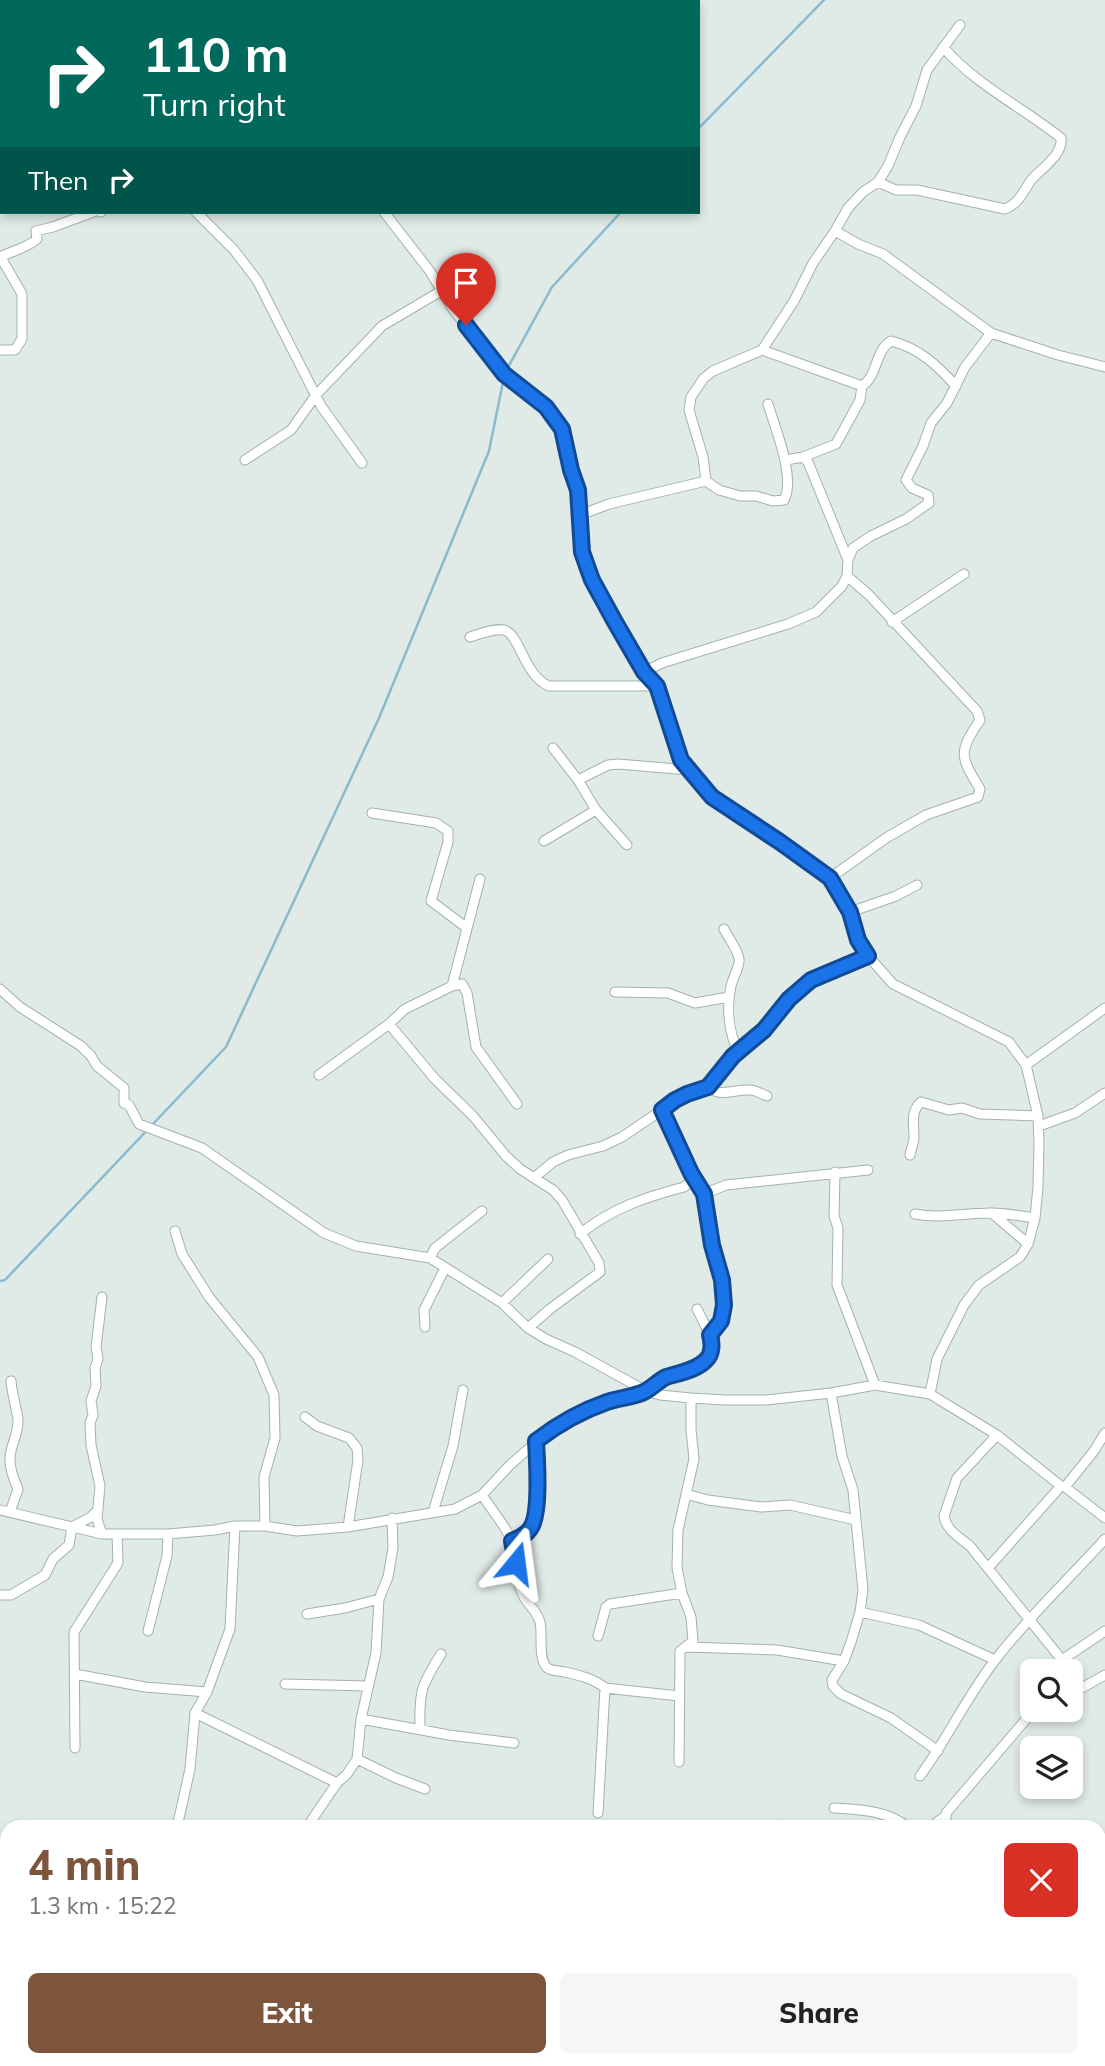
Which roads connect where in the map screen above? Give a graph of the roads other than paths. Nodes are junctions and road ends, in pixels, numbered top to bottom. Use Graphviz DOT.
graph roads {
  1 [pos="960,25"];
  2 [pos="943,47"];
  3 [pos="878,183"];
  4 [pos="88,214"];
  5 [pos="198,214"];
  6 [pos="386,214"];
  7 [pos="835,231"];
  8 [pos="0,256"];
  9 [pos="442,291"];
  10 [pos="991,333"];
  11 [pos="762,349"];
  12 [pos="0,350"];
  13 [pos="1105,367"];
  14 [pos="862,386"];
  15 [pos="956,386"];
  16 [pos="316,395"];
  17 [pos="768,404"];
  18 [pos="803,457"];
  19 [pos="245,460"];
  20 [pos="786,460"];
  21 [pos="362,463"];
  22 [pos="706,481"];
  23 [pos="580,515"];
  24 [pos="848,560"];
  25 [pos="964,574"];
  26 [pos="847,576"];
  27 [pos="892,622"];
  28 [pos="470,637"];
  29 [pos="644,672"];
  30 [pos="657,686"];
  31 [pos="553,748"];
  32 [pos="689,769"];
  33 [pos="578,780"];
  34 [pos="596,810"];
  35 [pos="372,813"];
  36 [pos="544,841"];
  37 [pos="628,845"];
  38 [pos="830,878"];
  39 [pos="480,879"];
  40 [pos="917,885"];
  41 [pos="850,912"];
  42 [pos="467,928"];
  43 [pos="724,929"];
  44 [pos="868,956"];
  45 [pos="452,986"];
  46 [pos="0,989"];
  47 [pos="615,992"];
  48 [pos="729,997"];
  49 [pos="1105,1008"];
  50 [pos="389,1024"];
  51 [pos="738,1052"];
  52 [pos="1026,1065"];
  53 [pos="319,1075"];
  54 [pos="708,1087"];
  55 [pos="1105,1093"];
  56 [pos="767,1096"];
  57 [pos="517,1104"];
  58 [pos="662,1110"];
  59 [pos="1038,1121"];
  60 [pos="909,1155"];
  61 [pos="868,1170"];
  62 [pos="835,1172"];
  63 [pos="691,1173"];
  64 [pos="535,1177"];
  65 [pos="704,1194"];
  66 [pos="482,1211"];
  67 [pos="992,1213"];
  68 [pos="915,1214"];
  69 [pos="1035,1218"];
  70 [pos="174,1231"];
  71 [pos="580,1234"];
  72 [pos="1028,1244"];
  73 [pos="430,1258"];
  74 [pos="548,1259"];
  75 [pos="445,1268"];
  76 [pos="102,1297"];
  77 [pos="502,1303"];
  78 [pos="697,1309"];
  79 [pos="425,1327"];
  80 [pos="528,1328"];
  81 [pos="710,1335"];
  82 [pos="11,1381"];
  83 [pos="875,1385"];
  84 [pos="464,1390"];
  85 [pos="646,1391"];
  86 [pos="831,1393"];
  87 [pos="930,1394"];
  88 [pos="691,1398"];
  89 [pos="305,1417"];
  90 [pos="1105,1433"];
  91 [pos="997,1435"];
  92 [pos="536,1441"];
  93 [pos="1063,1487"];
  94 [pos="482,1494"];
  95 [pos="685,1494"];
  96 [pos="0,1510"];
  97 [pos="98,1510"];
  98 [pos="10,1512"];
  99 [pos="433,1512"];
  100 [pos="392,1518"];
  101 [pos="1105,1518"];
  102 [pos="856,1520"];
  103 [pos="235,1525"];
  104 [pos="265,1526"];
  105 [pos="72,1527"];
  106 [pos="348,1527"];
  107 [pos="102,1534"];
  108 [pos="117,1534"];
  109 [pos="168,1534"];
  110 [pos="1105,1539"];
  111 [pos="512,1541"];
  112 [pos="988,1568"];
  113 [pos="681,1593"];
  114 [pos="0,1595"];
  115 [pos="379,1599"];
  116 [pos="860,1612"];
  117 [pos="307,1614"];
  118 [pos="1030,1618"];
  119 [pos="148,1631"];
  120 [pos="1105,1631"];
  121 [pos="598,1636"];
  122 [pos="693,1641"];
  123 [pos="441,1654"];
  124 [pos="1061,1659"];
  125 [pos="1063,1659"];
  126 [pos="995,1660"];
  127 [pos="844,1661"];
  128 [pos="75,1674"];
  129 [pos="1105,1675"];
  130 [pos="285,1684"];
  131 [pos="369,1686"];
  132 [pos="1083,1687"];
  133 [pos="605,1688"];
  134 [pos="206,1692"];
  135 [pos="679,1696"];
  136 [pos="195,1713"];
  137 [pos="361,1719"];
  138 [pos="1024,1722"];
  139 [pos="420,1729"];
  140 [pos="514,1743"];
  141 [pos="75,1748"];
  142 [pos="938,1751"];
  143 [pos="357,1759"];
  144 [pos="679,1762"];
  145 [pos="920,1776"];
  146 [pos="337,1783"];
  147 [pos="425,1789"];
  148 [pos="834,1808"];
  149 [pos="598,1813"];
  150 [pos="945,1816"];
  151 [pos="179,1820"];
  152 [pos="312,1820"];
  153 [pos="899,1820"];
  154 [pos="940,1820"];
  155 [pos="945,1820"];
  1 -- 2 [label="street"];
  2 -- 3 [label="street"];
  2 -- 3 [label="street"];
  3 -- 7 [label="street"];
  4 -- 8 [label="street"];
  5 -- 16 [label="street"];
  6 -- 9 [label="street"];
  7 -- 10 [label="street"];
  7 -- 11 [label="street"];
  8 -- 12 [label="street"];
  9 -- 16 [label="street"];
  9 -- 23 [label="street"];
  10 -- 13 [label="street"];
  10 -- 15 [label="street"];
  11 -- 14 [label="street"];
  11 -- 22 [label="street"];
  14 -- 15 [label="street"];
  14 -- 18 [label="street"];
  15 -- 24 [label="street"];
  16 -- 19 [label="street"];
  16 -- 21 [label="street"];
  17 -- 20 [label="street"];
  18 -- 20 [label="street"];
  18 -- 24 [label="street"];
  20 -- 22 [label="street"];
  22 -- 23 [label="street"];
  23 -- 29 [label="street"];
  24 -- 26 [label="street"];
  25 -- 27 [label="street"];
  26 -- 27 [label="street"];
  26 -- 29 [label="street"];
  27 -- 38 [label="street"];
  28 -- 30 [label="street"];
  29 -- 30 [label="street"];
  30 -- 32 [label="street"];
  31 -- 33 [label="street"];
  32 -- 33 [label="street"];
  32 -- 38 [label="street"];
  33 -- 34 [label="street"];
  34 -- 36 [label="street"];
  34 -- 37 [label="street"];
  35 -- 42 [label="street"];
  38 -- 41 [label="street"];
  39 -- 42 [label="street"];
  40 -- 41 [label="street"];
  41 -- 44 [label="street"];
  42 -- 45 [label="street"];
  43 -- 48 [label="street"];
  44 -- 51 [label="street"];
  44 -- 52 [label="street"];
  45 -- 50 [label="street"];
  45 -- 57 [label="street"];
  46 -- 73 [label="street"];
  47 -- 48 [label="street"];
  48 -- 51 [label="street"];
  49 -- 52 [label="street"];
  50 -- 53 [label="street"];
  50 -- 64 [label="street"];
  51 -- 54 [label="street"];
  52 -- 59 [label="street"];
  54 -- 56 [label="street"];
  54 -- 58 [label="street"];
  55 -- 59 [label="street"];
  58 -- 63 [label="street"];
  58 -- 64 [label="street"];
  59 -- 60 [label="street"];
  59 -- 69 [label="street"];
  61 -- 62 [label="street"];
  62 -- 65 [label="street"];
  62 -- 83 [label="street"];
  63 -- 65 [label="street"];
  63 -- 71 [label="street"];
  64 -- 71 [label="street"];
  65 -- 81 [label="street"];
  66 -- 73 [label="street"];
  67 -- 68 [label="street"];
  67 -- 69 [label="street"];
  67 -- 72 [label="street"];
  69 -- 72 [label="street"];
  70 -- 104 [label="street"];
  71 -- 80 [label="street"];
  72 -- 87 [label="street"];
  73 -- 75 [label="street"];
  74 -- 77 [label="street"];
  75 -- 77 [label="street"];
  75 -- 79 [label="street"];
  76 -- 97 [label="street"];
  77 -- 80 [label="street"];
  78 -- 81 [label="street"];
  80 -- 85 [label="street"];
  81 -- 85 [label="street"];
  82 -- 98 [label="street"];
  83 -- 86 [label="street"];
  83 -- 87 [label="street"];
  84 -- 99 [label="street"];
  85 -- 88 [label="street"];
  85 -- 92 [label="street"];
  86 -- 88 [label="street"];
  86 -- 102 [label="street"];
  87 -- 91 [label="street"];
  88 -- 95 [label="street"];
  89 -- 106 [label="street"];
  90 -- 93 [label="street"];
  91 -- 93 [label="street"];
  91 -- 112 [label="street"];
  92 -- 94 [label="street"];
  92 -- 111 [label="street"];
  93 -- 101 [label="street"];
  93 -- 112 [label="street"];
  94 -- 99 [label="street"];
  94 -- 111 [label="street"];
  95 -- 102 [label="street"];
  95 -- 113 [label="street"];
  96 -- 98 [label="street"];
  97 -- 105 [label="street"];
  97 -- 107 [label="street"];
  98 -- 105 [label="street"];
  99 -- 100 [label="street"];
  100 -- 106 [label="street"];
  100 -- 115 [label="street"];
  102 -- 116 [label="street"];
  103 -- 104 [label="street"];
  103 -- 109 [label="street"];
  103 -- 134 [label="street"];
  104 -- 106 [label="street"];
  105 -- 107 [label="street"];
  105 -- 114 [label="street"];
  107 -- 108 [label="street"];
  108 -- 109 [label="street"];
  108 -- 128 [label="street"];
  109 -- 119 [label="street"];
  110 -- 118 [label="street"];
  111 -- 133 [label="street"];
  112 -- 118 [label="street"];
  113 -- 121 [label="street"];
  113 -- 122 [label="street"];
  115 -- 117 [label="street"];
  115 -- 131 [label="street"];
  116 -- 126 [label="street"];
  116 -- 127 [label="street"];
  118 -- 124 [label="street"];
  118 -- 126 [label="street"];
  120 -- 125 [label="street"];
  122 -- 127 [label="street"];
  122 -- 135 [label="street"];
  123 -- 139 [label="street"];
  126 -- 142 [label="street"];
  127 -- 142 [label="street"];
  128 -- 134 [label="street"];
  128 -- 141 [label="street"];
  129 -- 132 [label="street"];
  130 -- 131 [label="street"];
  131 -- 137 [label="street"];
  133 -- 135 [label="street"];
  133 -- 149 [label="street"];
  134 -- 136 [label="street"];
  135 -- 144 [label="street"];
  136 -- 146 [label="street"];
  136 -- 151 [label="street"];
  137 -- 139 [label="street"];
  137 -- 143 [label="street"];
  138 -- 150 [label="street"];
  139 -- 140 [label="street"];
  142 -- 145 [label="street"];
  143 -- 146 [label="street"];
  143 -- 147 [label="street"];
  146 -- 152 [label="street"];
  148 -- 153 [label="street"];
  150 -- 154 [label="street"];
  150 -- 155 [label="street"];
}
